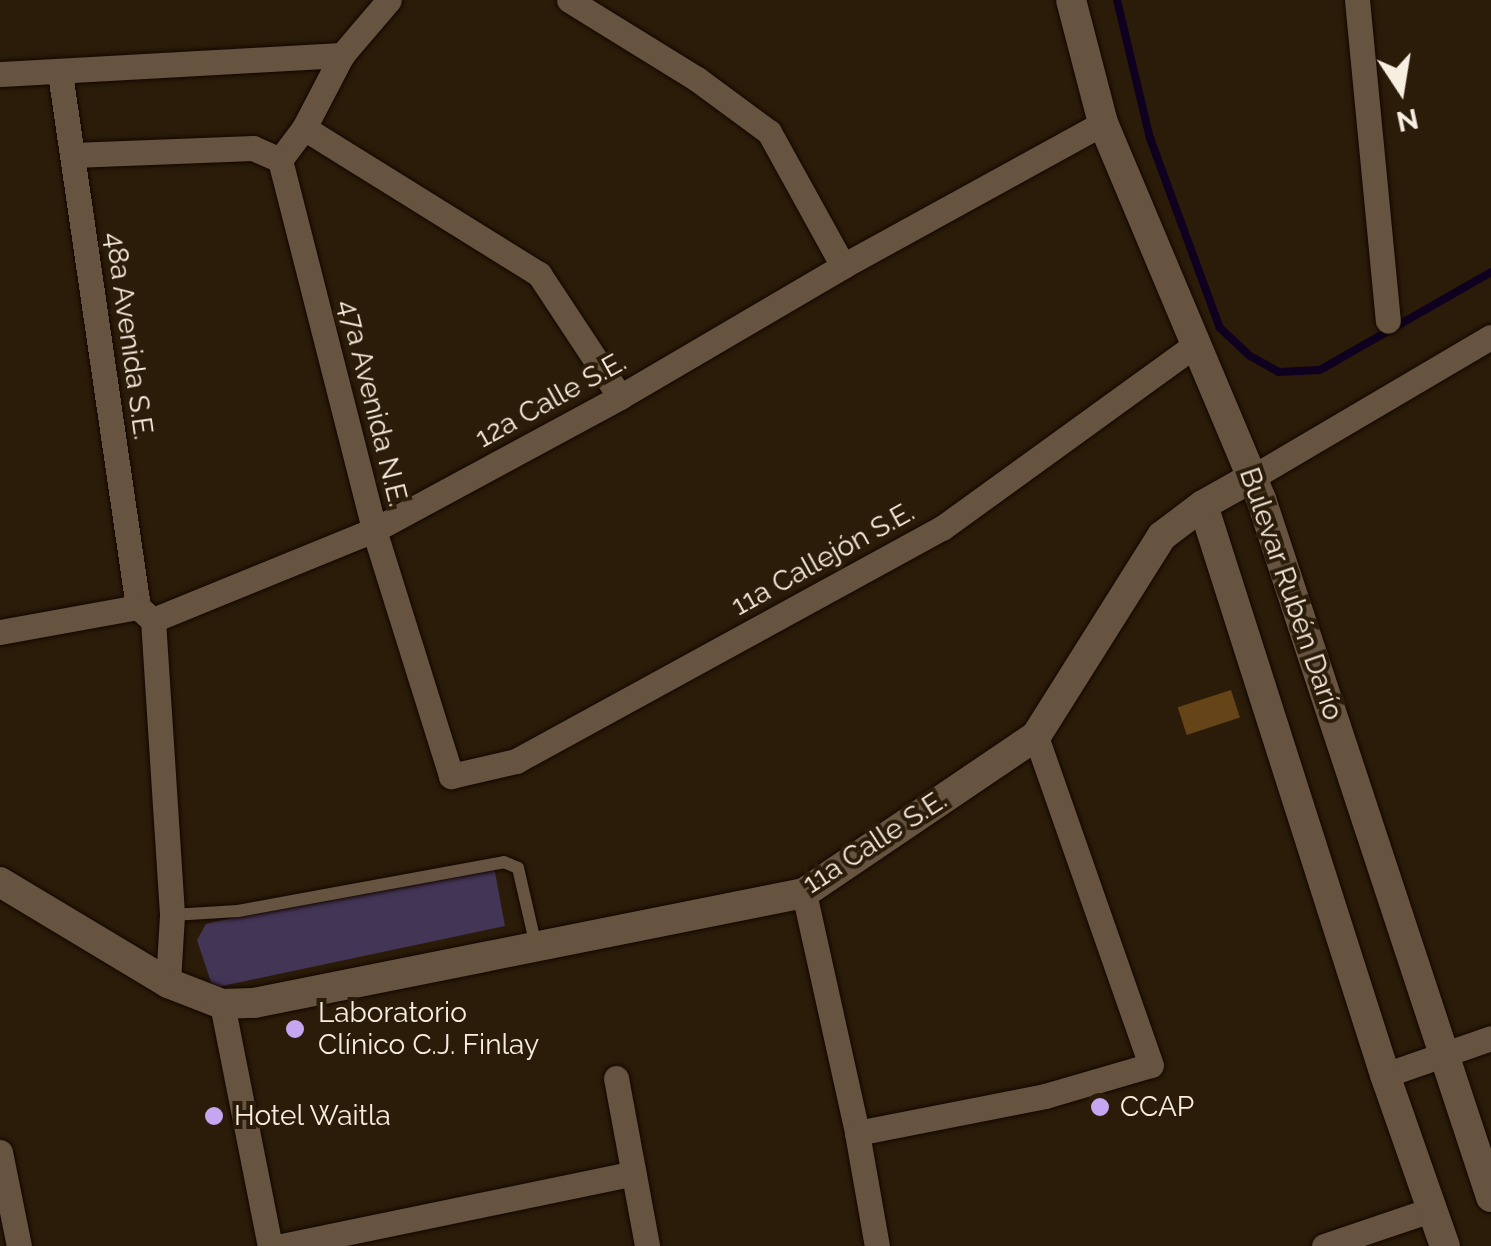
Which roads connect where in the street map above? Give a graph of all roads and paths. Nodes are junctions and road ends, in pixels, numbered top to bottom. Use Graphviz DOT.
graph roads {
  1 [pos="388,0"];
  2 [pos="570,0"];
  3 [pos="1071,0"];
  4 [pos="1356,0"];
  5 [pos="342,55"];
  6 [pos="60,73"];
  7 [pos="0,74"];
  8 [pos="1103,123"];
  9 [pos="304,128"];
  10 [pos="73,155"];
  11 [pos="280,160"];
  12 [pos="843,266"];
  13 [pos="1388,321"];
  14 [pos="1491,337"];
  15 [pos="1196,344"];
  16 [pos="620,397"];
  17 [pos="1253,477"];
  18 [pos="1202,505"];
  19 [pos="374,530"];
  20 [pos="145,614"];
  21 [pos="0,632"];
  22 [pos="1036,736"];
  23 [pos="450,776"];
  24 [pos="0,882"];
  25 [pos="804,893"];
  26 [pos="172,915"];
  27 [pos="536,946"];
  28 [pos="168,982"];
  29 [pos="222,1004"];
  30 [pos="1491,1038"];
  31 [pos="1444,1055"];
  32 [pos="1384,1075"];
  33 [pos="616,1078"];
  34 [pos="857,1134"];
  35 [pos="0,1152"];
  36 [pos="634,1173"];
  37 [pos="1491,1197"];
  38 [pos="1433,1209"];
  39 [pos="18,1246"];
  40 [pos="270,1246"];
  41 [pos="282,1246"];
  42 [pos="647,1246"];
  43 [pos="876,1246"];
  44 [pos="1324,1246"];
  45 [pos="1445,1246"];
  1 -- 5 [label="street"];
  2 -- 12 [label="street"];
  3 -- 8 [label="street, Bulevar Rubén Darío"];
  4 -- 13 [label="street"];
  5 -- 6 [label="street"];
  5 -- 9 [label="street"];
  6 -- 7 [label="street"];
  6 -- 10 [label="street, 48a Avenida S.E."];
  8 -- 12 [label="street, 12a Calle S.E."];
  8 -- 15 [label="street, Bulevar Rubén Darío"];
  9 -- 11 [label="street"];
  9 -- 16 [label="street"];
  10 -- 11 [label="street"];
  10 -- 20 [label="street, 48a Avenida S.E."];
  11 -- 19 [label="street, 47a Avenida N.E."];
  12 -- 16 [label="street, 12a Calle S.E."];
  14 -- 17 [label="street, 11a Calle S.E."];
  15 -- 17 [label="street, Bulevar Rubén Darío"];
  15 -- 23 [label="street, 11a Callejón S.E."];
  16 -- 19 [label="street, 12a Calle S.E."];
  17 -- 18 [label="street, 11a Calle S.E."];
  17 -- 31 [label="street, Bulevar Rubén Darío"];
  18 -- 22 [label="street, 11a Calle S.E."];
  18 -- 32 [label="street, Bulevar Rubén Darío"];
  19 -- 20 [label="street, 12a Calle S.E."];
  19 -- 23 [label="street, 47a Avenida N.E."];
  20 -- 21 [label="street, 12a Calle S.E."];
  20 -- 26 [label="street, 48a Avenida S.E."];
  22 -- 25 [label="street, 11a Calle S.E."];
  22 -- 34 [label="street"];
  24 -- 28 [label="street, 11a Calle S.E."];
  25 -- 27 [label="street, 11a Calle S.E."];
  25 -- 34 [label="street"];
  26 -- 27 [label="lane"];
  26 -- 28 [label="street, 48a Avenida S.E."];
  27 -- 29 [label="street, 11a Calle S.E."];
  28 -- 29 [label="street, 11a Calle S.E."];
  29 -- 40 [label="street"];
  30 -- 31 [label="street"];
  31 -- 32 [label="street"];
  31 -- 37 [label="street, Bulevar Rubén Darío"];
  32 -- 38 [label="street, Bulevar Rubén Darío"];
  33 -- 36 [label="street"];
  34 -- 43 [label="street"];
  35 -- 39 [label="street"];
  36 -- 41 [label="street"];
  36 -- 42 [label="street"];
  38 -- 44 [label="street"];
  38 -- 45 [label="street, Bulevar Rubén Darío"];
}
